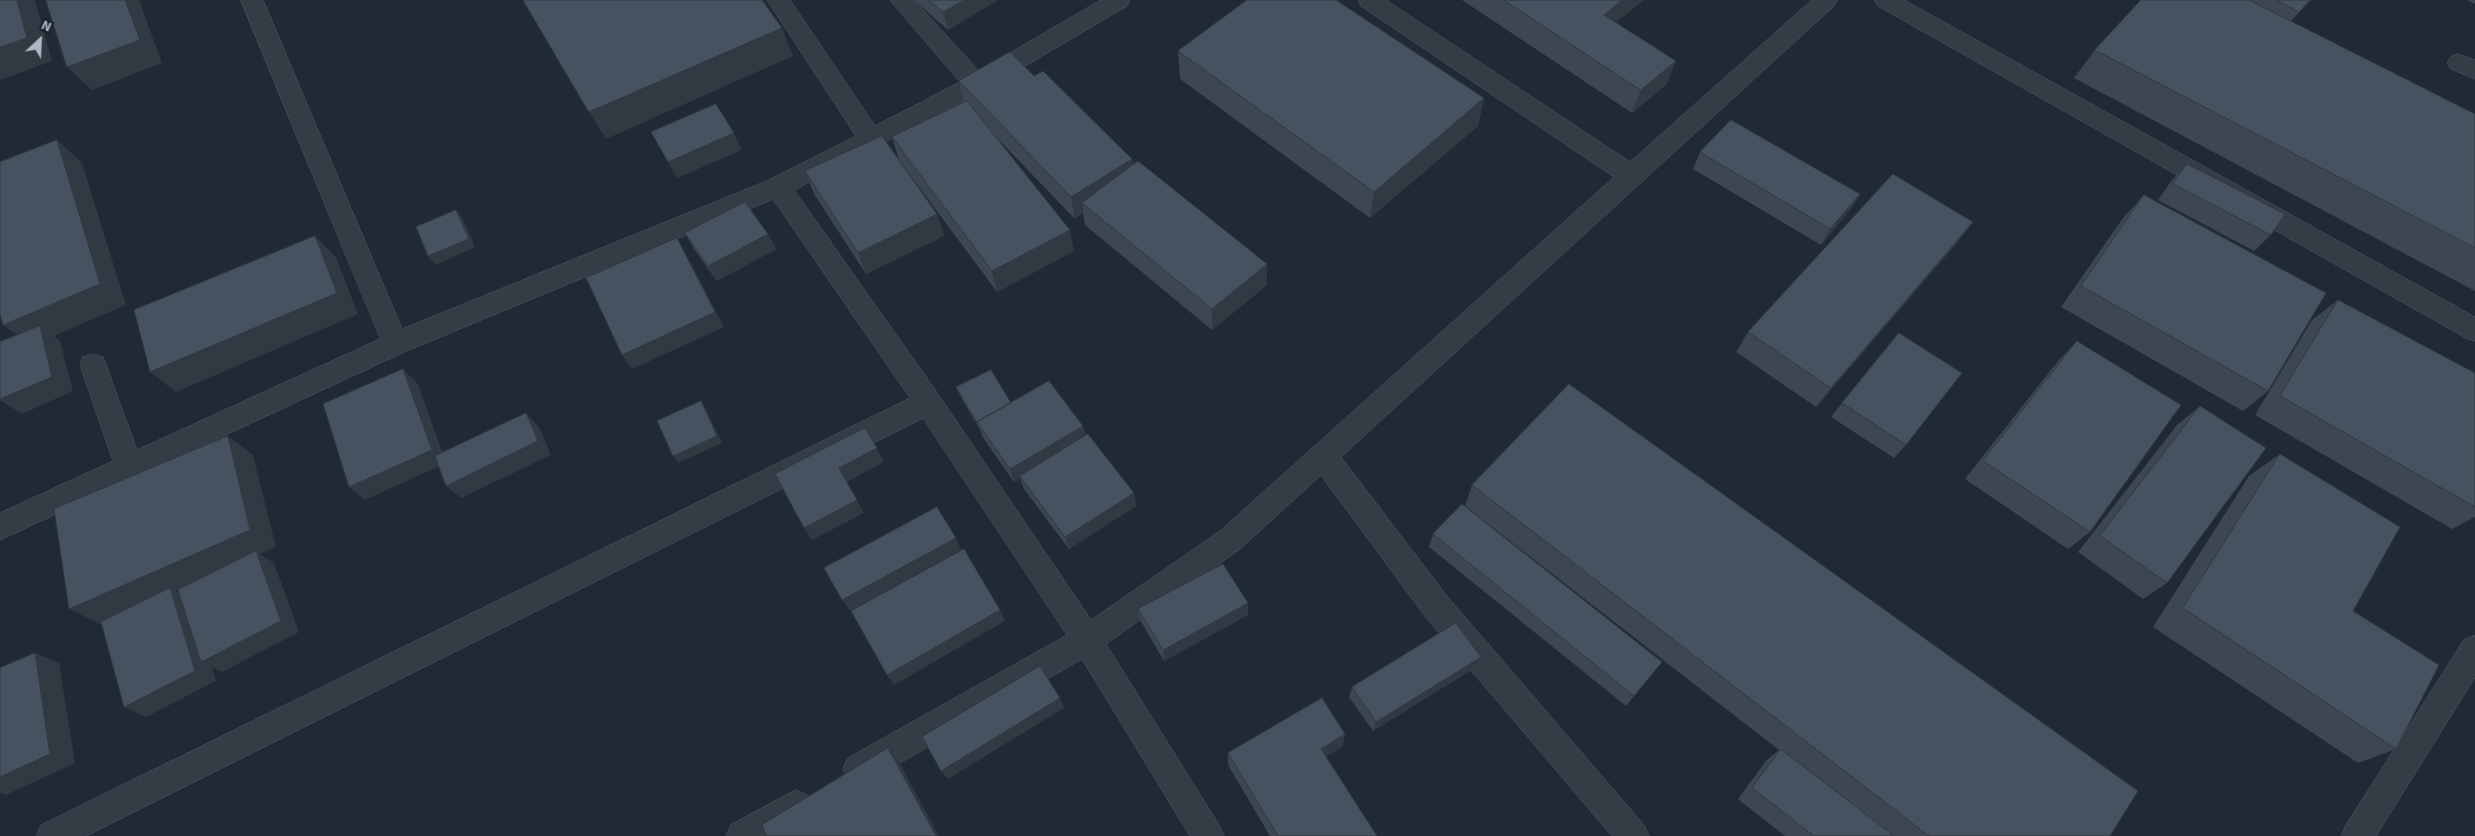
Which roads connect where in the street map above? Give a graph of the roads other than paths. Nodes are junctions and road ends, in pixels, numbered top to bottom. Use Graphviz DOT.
graph roads {
  1 [pos="252,0"];
  2 [pos="778,0"];
  3 [pos="901,0"];
  4 [pos="1119,0"];
  5 [pos="1369,0"];
  6 [pos="1826,0"];
  7 [pos="1886,0"];
  8 [pos="976,84"];
  9 [pos="871,139"];
  10 [pos="1632,176"];
  11 [pos="778,187"];
  12 [pos="2475,330"];
  13 [pos="395,344"];
  14 [pos="92,365"];
  15 [pos="928,402"];
  16 [pos="1323,456"];
  17 [pos="129,467"];
  18 [pos="0,527"];
  19 [pos="1087,640"];
  20 [pos="2475,650"];
  21 [pos="840,780"];
  22 [pos="815,795"];
  23 [pos="745,835"];
  24 [pos="52,836"];
  25 [pos="1208,836"];
  26 [pos="1634,836"];
  27 [pos="2357,836"];
  1 -- 13 [label="street"];
  2 -- 9 [label="street"];
  3 -- 8 [label="street"];
  4 -- 8 [label="street"];
  5 -- 10 [label="street"];
  6 -- 10 [label="street"];
  7 -- 12 [label="street"];
  8 -- 9 [label="street"];
  9 -- 11 [label="street"];
  10 -- 16 [label="street"];
  11 -- 13 [label="street"];
  11 -- 15 [label="street"];
  13 -- 17 [label="street"];
  14 -- 17 [label="street"];
  15 -- 19 [label="street"];
  15 -- 24 [label="street"];
  16 -- 19 [label="street"];
  16 -- 26 [label="street"];
  17 -- 18 [label="street"];
  19 -- 21 [label="street"];
  19 -- 25 [label="street"];
  20 -- 27 [label="street"];
  22 -- 23 [label="street"];
}
